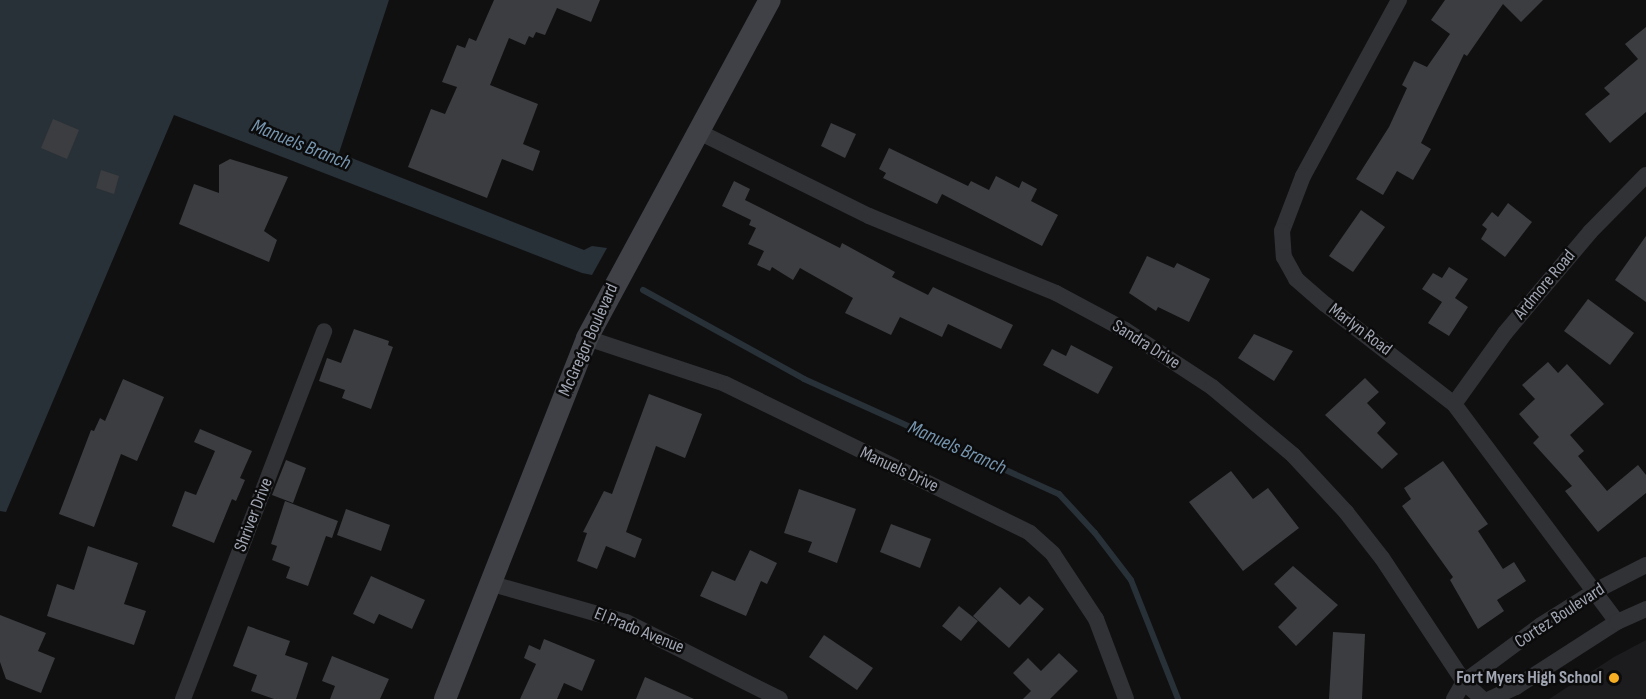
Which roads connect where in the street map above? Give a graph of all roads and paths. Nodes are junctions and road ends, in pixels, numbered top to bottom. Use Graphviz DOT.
graph roads {
  1 [pos="770,0"];
  2 [pos="1399,0"];
  3 [pos="701,133"];
  4 [pos="1646,175"];
  5 [pos="324,331"];
  6 [pos="586,338"];
  7 [pos="1454,404"];
  8 [pos="1646,565"];
  9 [pos="489,583"];
  10 [pos="1595,591"];
  11 [pos="1646,609"];
  12 [pos="1617,622"];
  13 [pos="1464,682"];
  14 [pos="183,699"];
  15 [pos="445,699"];
  16 [pos="780,699"];
  17 [pos="1126,699"];
  18 [pos="1454,699"];
  19 [pos="1482,699"];
  20 [pos="1490,699"];
  1 -- 3 [label="main road, McGregor Boulevard"];
  2 -- 7 [label="street, Marlyn Road"];
  3 -- 6 [label="main road, McGregor Boulevard"];
  3 -- 13 [label="street, Sandra Drive"];
  4 -- 7 [label="street, Ardmore Road"];
  5 -- 14 [label="street, Shriver Drive"];
  6 -- 9 [label="main road, McGregor Boulevard"];
  6 -- 17 [label="street, Manuels Drive"];
  7 -- 10 [label="street, Marlyn Road"];
  8 -- 10 [label="street, Cortez Boulevard"];
  9 -- 15 [label="main road, McGregor Boulevard"];
  9 -- 16 [label="street, El Prado Avenue"];
  10 -- 12 [label="street, Marlyn Road"];
  10 -- 13 [label="street, Cortez Boulevard"];
  11 -- 12 [label="street, Cortez Boulevard"];
  12 -- 20 [label="street, Cortez Boulevard"];
  13 -- 18 [label="street, Cortez Boulevard"];
  13 -- 19 [label="street, Sandra Drive"];
}
